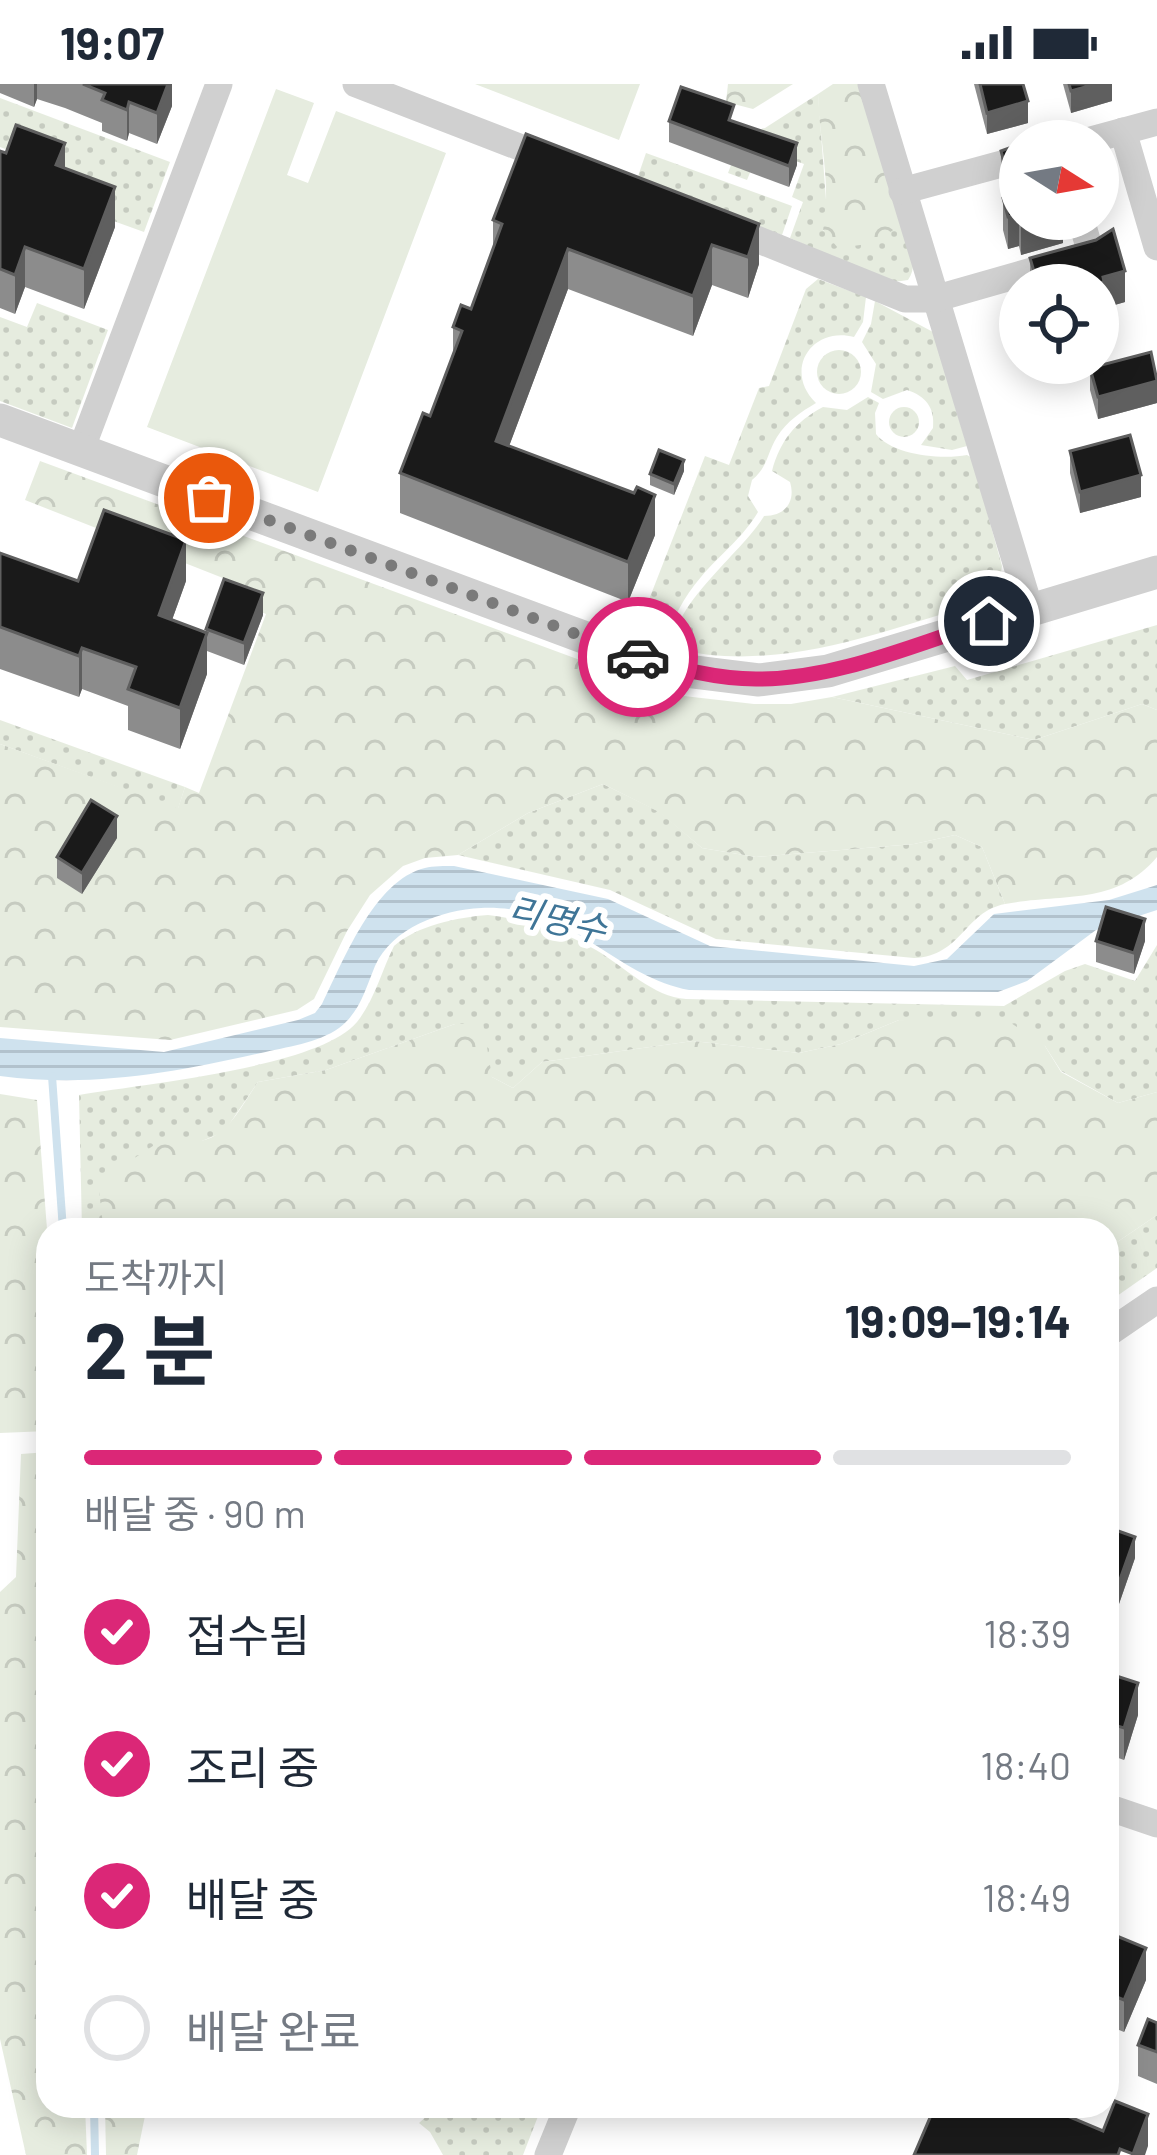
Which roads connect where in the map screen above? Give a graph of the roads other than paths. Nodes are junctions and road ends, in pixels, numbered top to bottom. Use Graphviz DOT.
graph roads {
  1 [pos="219,84"];
  2 [pos="356,84"];
  3 [pos="871,84"];
  4 [pos="1157,122"];
  5 [pos="1123,131"];
  6 [pos="1119,132"];
  7 [pos="999,165"];
  8 [pos="578,170"];
  9 [pos="902,191"];
  10 [pos="712,221"];
  11 [pos="1087,240"];
  12 [pos="1157,247"];
  13 [pos="934,299"];
  14 [pos="0,420"];
  15 [pos="81,450"];
  16 [pos="1157,572"];
  17 [pos="1030,609"];
  18 [pos="1157,1300"];
  19 [pos="1119,1326"];
  20 [pos="1119,1811"];
  21 [pos="1157,1824"];
  22 [pos="563,2118"];
  23 [pos="548,2155"];
  1 -- 15 [label="street"];
  2 -- 8 [label="street"];
  3 -- 9 [label="street"];
  4 -- 5 [label="street"];
  5 -- 6 [label="street"];
  5 -- 12 [label="street"];
  7 -- 9 [label="street"];
  9 -- 13 [label="street"];
  10 -- 13 [label="street"];
  11 -- 13 [label="street"];
  13 -- 17 [label="street"];
  14 -- 15 [label="street"];
  15 -- 17 [label="street"];
  16 -- 17 [label="street"];
  18 -- 19 [label="street"];
  20 -- 21 [label="street"];
  22 -- 23 [label="street"];
}
